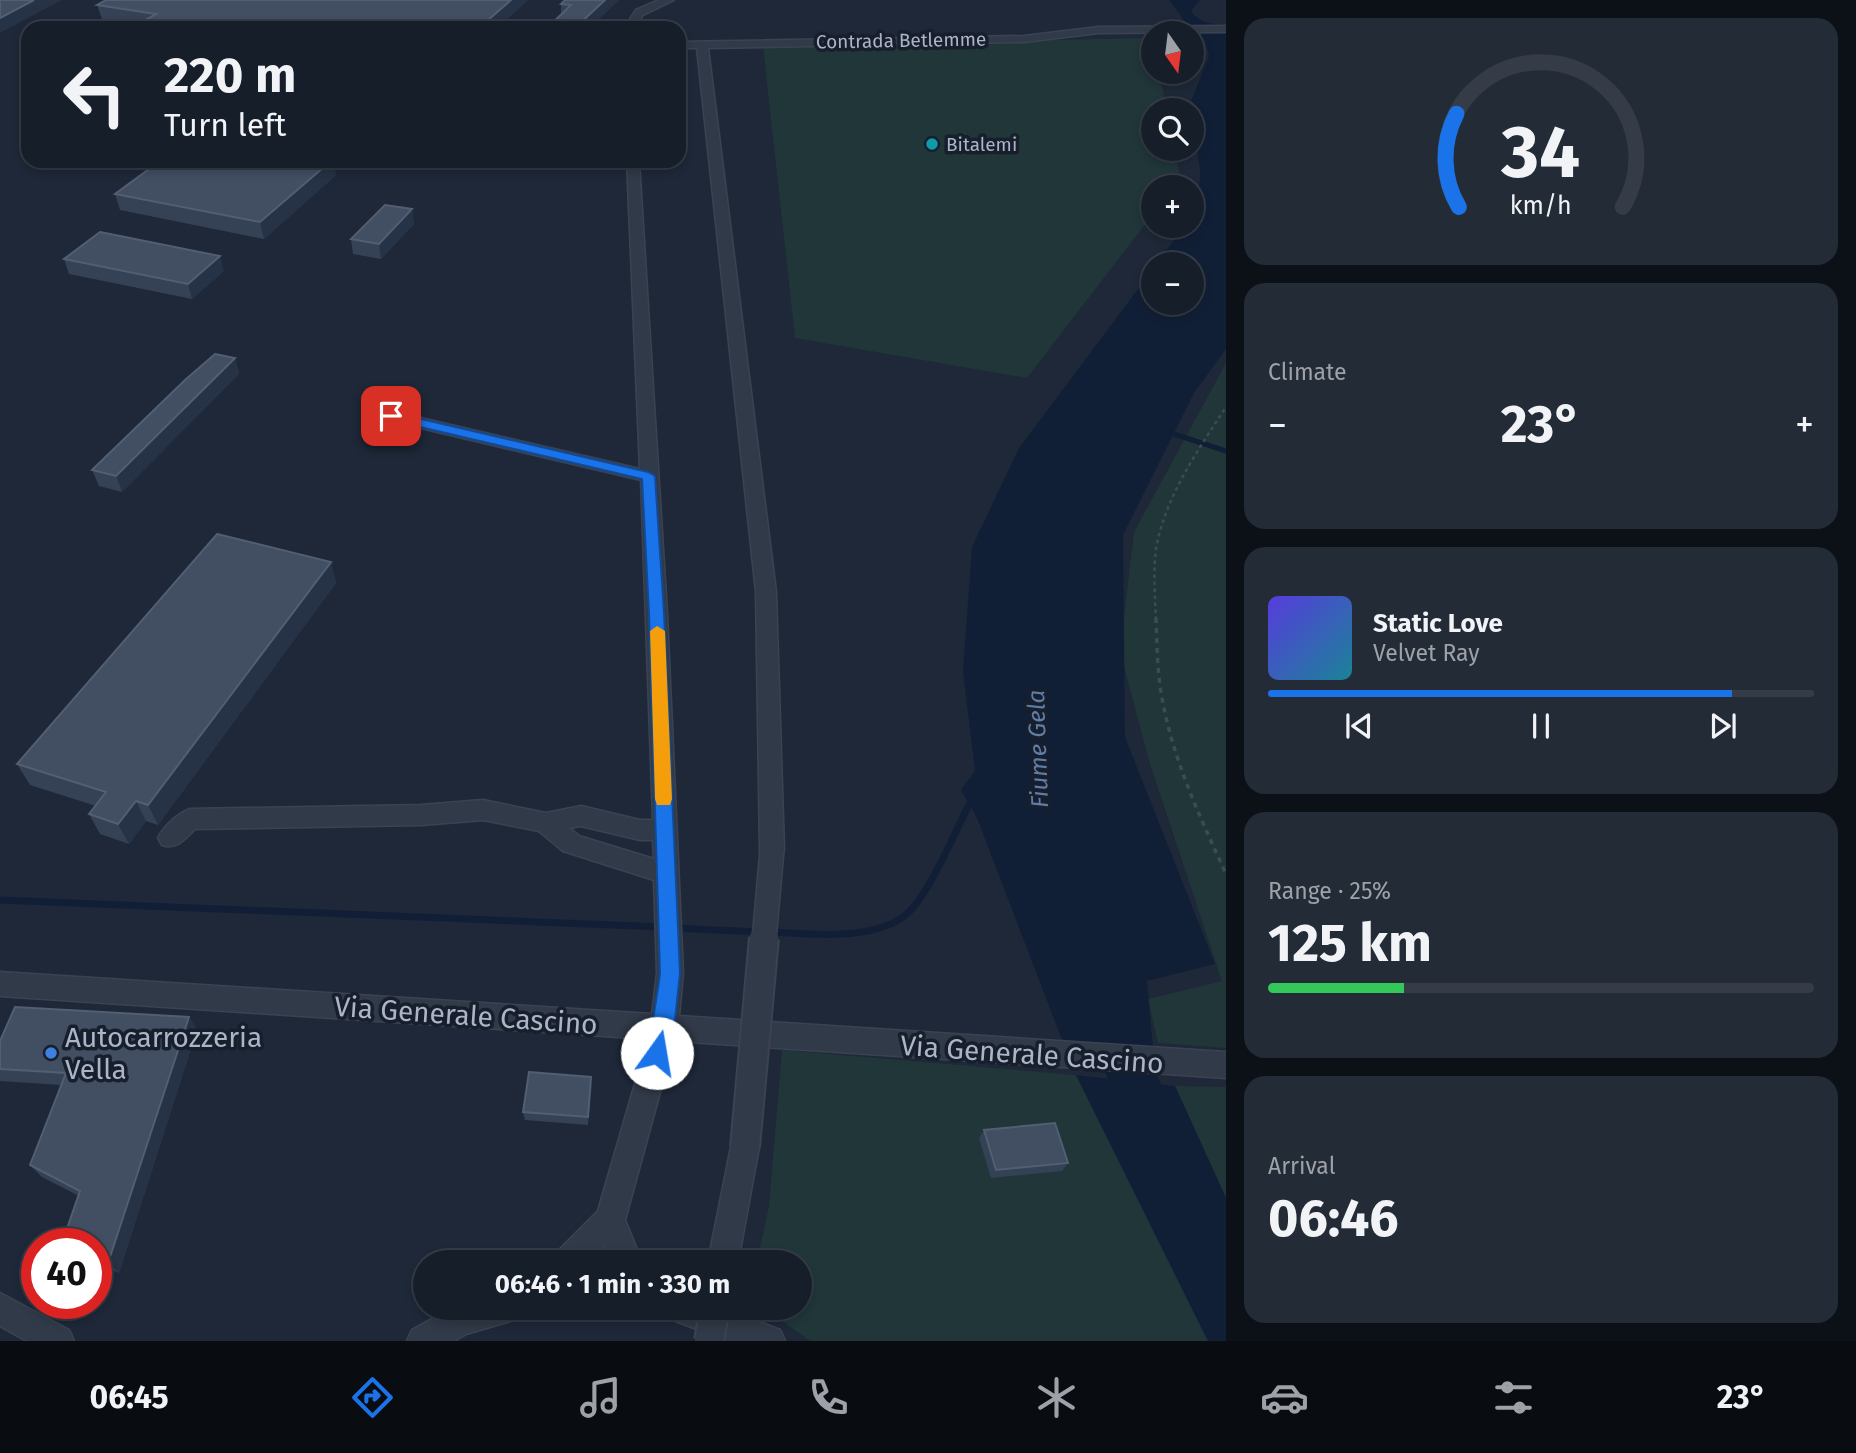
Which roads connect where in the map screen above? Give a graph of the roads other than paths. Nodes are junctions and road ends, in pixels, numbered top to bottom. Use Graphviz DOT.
graph roads {
  1 [pos="669,0"];
  2 [pos="631,21"];
  3 [pos="1226,29"];
  4 [pos="702,44"];
  5 [pos="686,45"];
  6 [pos="633,168"];
  7 [pos="391,416"];
  8 [pos="648,476"];
  9 [pos="546,823"];
  10 [pos="665,830"];
  11 [pos="170,838"];
  12 [pos="666,883"];
  13 [pos="0,985"];
  14 [pos="664,1029"];
  15 [pos="1220,1065"];
  16 [pos="610,1220"];
  17 [pos="725,1247"];
  18 [pos="581,1250"];
  19 [pos="622,1250"];
  20 [pos="0,1309"];
  21 [pos="460,1320"];
  22 [pos="713,1320"];
  23 [pos="713,1320"];
  24 [pos="58,1341"];
  25 [pos="423,1341"];
  26 [pos="709,1341"];
  27 [pos="769,1341"];
  1 -- 2 [label="street"];
  3 -- 4 [label="street, Contrada Betlemme"];
  4 -- 5 [label="street, Contrada Betlemme"];
  4 -- 17 [label="street, bridge"];
  6 -- 8 [label="street"];
  7 -- 8 [label="street"];
  8 -- 10 [label="street"];
  9 -- 10 [label="street"];
  9 -- 11 [label="street"];
  9 -- 12 [label="street"];
  10 -- 12 [label="street"];
  12 -- 14 [label="street"];
  13 -- 14 [label="street, Via Generale Cascino"];
  14 -- 15 [label="street, Via Generale Cascino"];
  14 -- 16 [label="street"];
  16 -- 18 [label="street"];
  16 -- 19 [label="street"];
  20 -- 24 [label="street"];
  21 -- 25 [label="street"];
  22 -- 27 [label="street"];
  23 -- 26 [label="street, bridge"];
}
